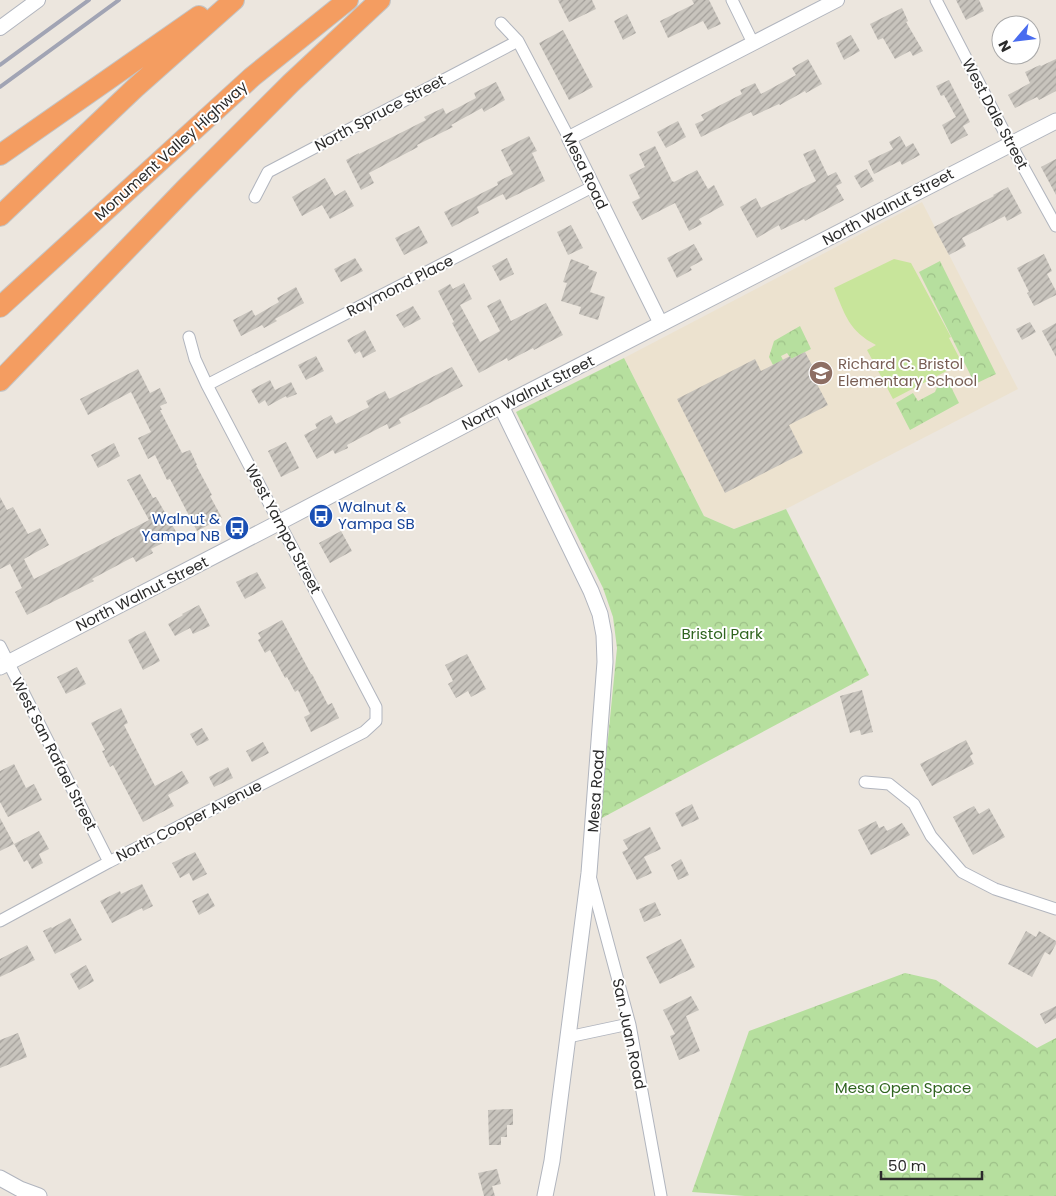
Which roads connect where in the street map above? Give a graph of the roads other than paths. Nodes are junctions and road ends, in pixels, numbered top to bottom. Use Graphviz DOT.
graph roads {
  1 [pos="38,0"];
  2 [pos="222,0"];
  3 [pos="234,0"];
  4 [pos="348,0"];
  5 [pos="380,0"];
  6 [pos="732,0"];
  7 [pos="837,0"];
  8 [pos="936,0"];
  9 [pos="501,23"];
  10 [pos="0,28"];
  11 [pos="518,41"];
  12 [pos="753,43"];
  13 [pos="1056,121"];
  14 [pos="568,138"];
  15 [pos="1010,144"];
  16 [pos="0,155"];
  17 [pos="592,187"];
  18 [pos="255,198"];
  19 [pos="0,216"];
  20 [pos="1056,226"];
  21 [pos="0,307"];
  22 [pos="661,324"];
  23 [pos="189,337"];
  24 [pos="0,381"];
  25 [pos="207,385"];
  26 [pos="501,406"];
  27 [pos="280,522"];
  28 [pos="0,646"];
  29 [pos="4,665"];
  30 [pos="376,721"];
  31 [pos="865,782"];
  32 [pos="109,862"];
  33 [pos="590,873"];
  34 [pos="1056,909"];
  35 [pos="0,921"];
  36 [pos="629,1024"];
  37 [pos="568,1037"];
  38 [pos="0,1178"];
  39 [pos="39,1196"];
  40 [pos="545,1196"];
  41 [pos="661,1196"];
  1 -- 10 [label="street"];
  2 -- 16 [label="highway"];
  3 -- 19 [label="highway"];
  4 -- 21 [label="highway, Monument Valley Highway"];
  5 -- 24 [label="highway"];
  6 -- 12 [label="street"];
  7 -- 12 [label="street"];
  8 -- 15 [label="street, West Dale Street"];
  9 -- 11 [label="street, Mesa Road"];
  11 -- 14 [label="street, Mesa Road"];
  11 -- 18 [label="street, North Spruce Street"];
  12 -- 14 [label="street"];
  13 -- 15 [label="main road, North Walnut Street"];
  14 -- 17 [label="street, Mesa Road"];
  15 -- 20 [label="street, West Dale Street"];
  15 -- 22 [label="main road, North Walnut Street"];
  17 -- 22 [label="street, Mesa Road"];
  17 -- 25 [label="street, Raymond Place"];
  22 -- 26 [label="main road, North Walnut Street"];
  23 -- 25 [label="street, West Yampa Street"];
  25 -- 27 [label="street, West Yampa Street"];
  26 -- 27 [label="main road, North Walnut Street"];
  26 -- 33 [label="main road, Mesa Road"];
  27 -- 29 [label="main road, North Walnut Street"];
  27 -- 30 [label="street, West Yampa Street"];
  28 -- 29 [label="street, West San Rafael Street"];
  29 -- 32 [label="street, West San Rafael Street"];
  30 -- 32 [label="street, North Cooper Avenue"];
  31 -- 34 [label="street"];
  32 -- 35 [label="street, North Cooper Avenue"];
  33 -- 36 [label="street, San Juan Road"];
  33 -- 37 [label="main road, Mesa Road"];
  36 -- 37 [label="street"];
  36 -- 41 [label="street, San Juan Road"];
  37 -- 40 [label="main road, Mesa Road"];
  38 -- 39 [label="main road"];
}
